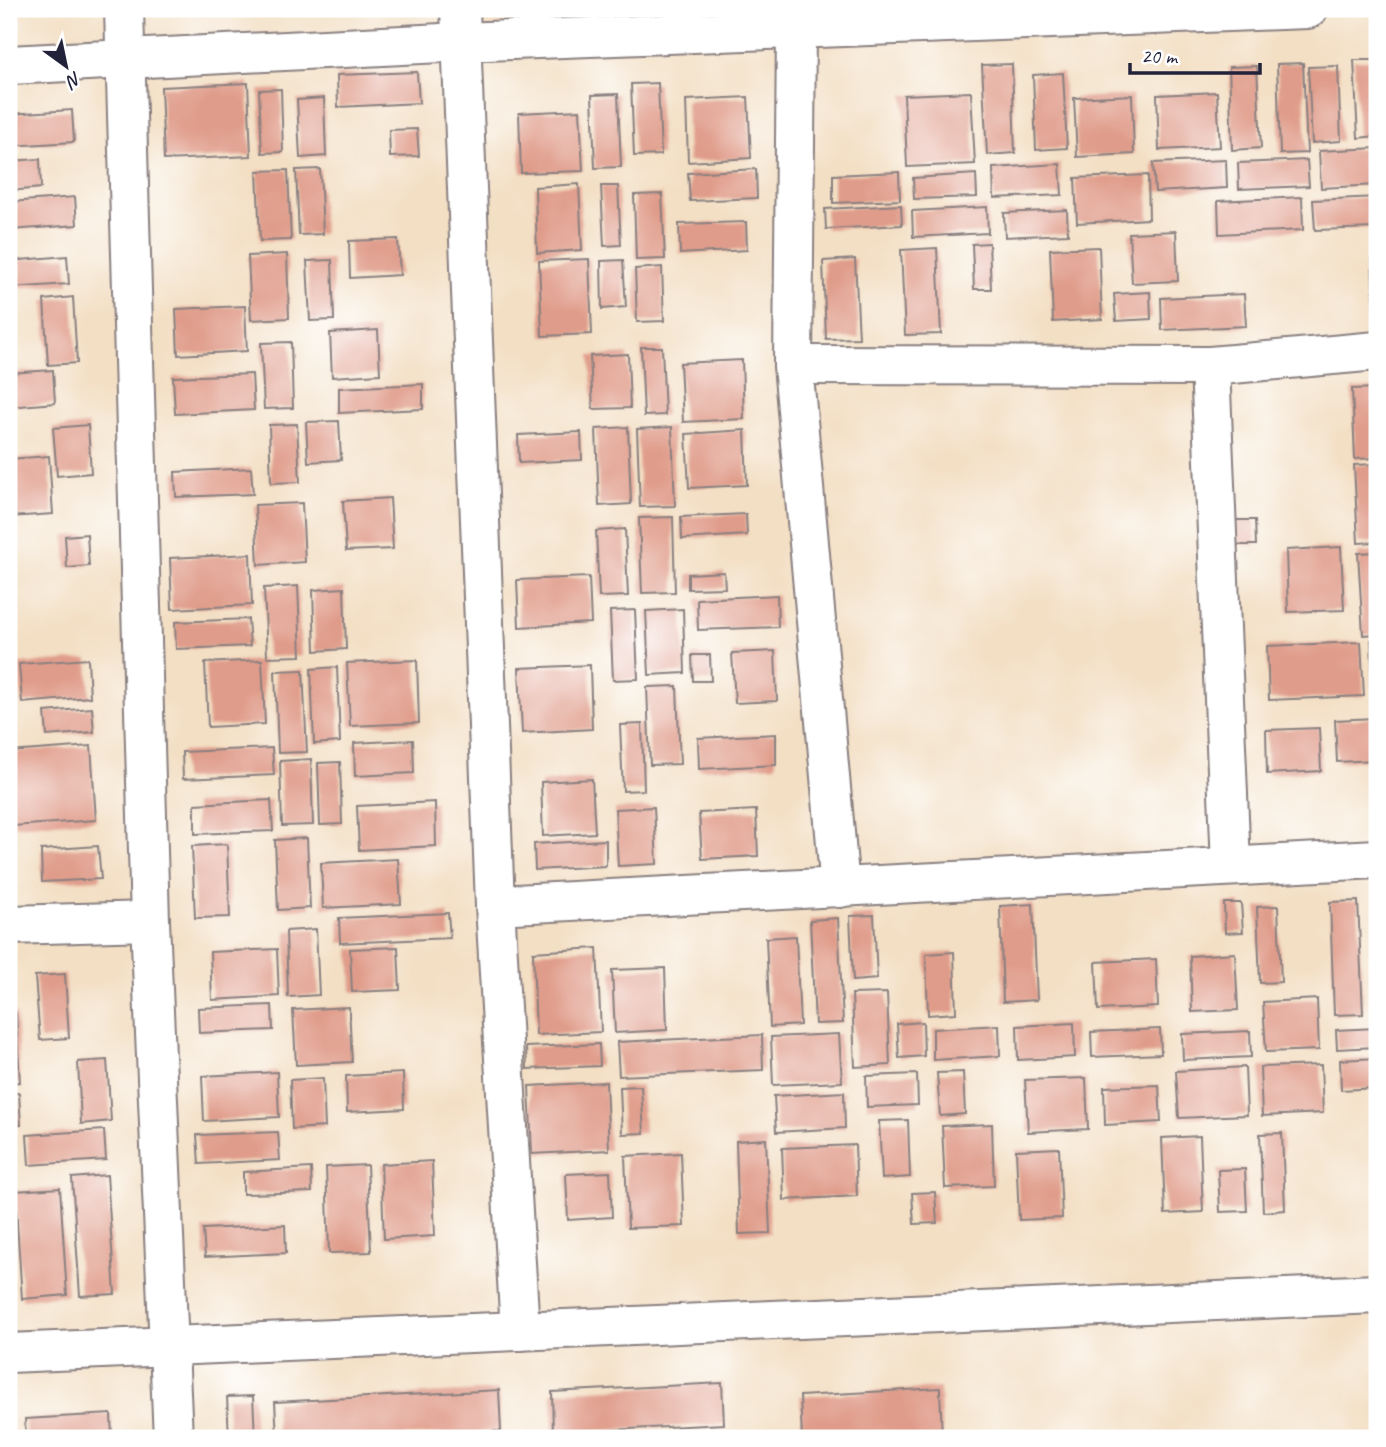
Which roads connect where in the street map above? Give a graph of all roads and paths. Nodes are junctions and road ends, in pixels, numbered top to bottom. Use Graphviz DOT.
graph roads {
  1 [pos="124,9"];
  2 [pos="1308,9"];
  3 [pos="461,26"];
  4 [pos="796,29"];
  5 [pos="125,60"];
  6 [pos="9,65"];
  7 [pos="1377,351"];
  8 [pos="793,365"];
  9 [pos="1210,366"];
  10 [pos="1377,859"];
  11 [pos="1231,866"];
  12 [pos="840,888"];
  13 [pos="495,905"];
  14 [pos="150,921"];
  15 [pos="9,925"];
  16 [pos="1377,1294"];
  17 [pos="520,1331"];
  18 [pos="168,1346"];
  19 [pos="9,1353"];
  20 [pos="173,1438"];
  1 -- 5 [label="street"];
  2 -- 4 [label="street"];
  3 -- 4 [label="street"];
  3 -- 5 [label="street"];
  3 -- 13 [label="street"];
  4 -- 8 [label="street"];
  5 -- 6 [label="street"];
  5 -- 14 [label="street"];
  7 -- 9 [label="street"];
  8 -- 9 [label="street"];
  8 -- 12 [label="street"];
  9 -- 11 [label="street"];
  10 -- 11 [label="street"];
  11 -- 12 [label="street"];
  12 -- 13 [label="street"];
  13 -- 17 [label="street"];
  14 -- 15 [label="street"];
  14 -- 18 [label="street"];
  16 -- 17 [label="street"];
  17 -- 18 [label="street"];
  18 -- 19 [label="street"];
  18 -- 20 [label="street"];
}
